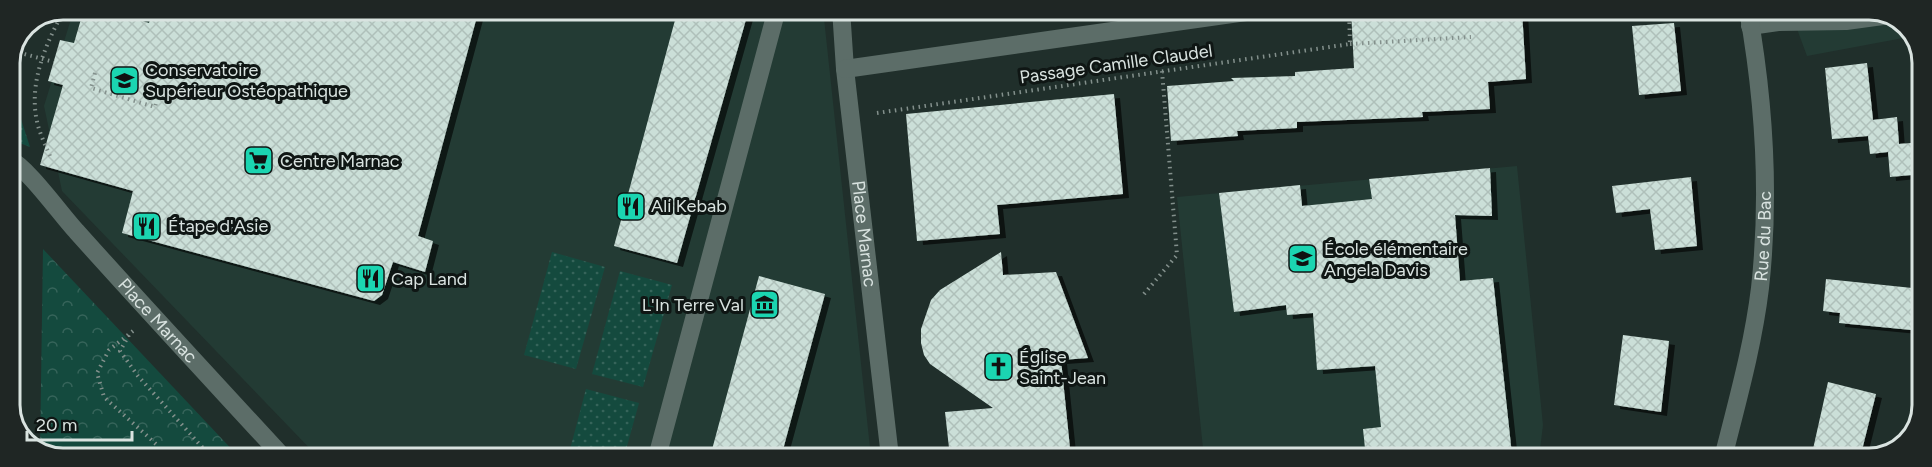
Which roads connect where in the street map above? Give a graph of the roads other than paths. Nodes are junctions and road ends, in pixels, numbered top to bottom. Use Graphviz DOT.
graph roads {
  1 [pos="774,20"];
  2 [pos="842,20"];
  3 [pos="1189,20"];
  4 [pos="1749,20"];
  5 [pos="1764,20"];
  6 [pos="1853,20"];
  7 [pos="844,69"];
  8 [pos="20,169"];
  9 [pos="274,447"];
  10 [pos="660,447"];
  11 [pos="889,447"];
  12 [pos="1726,447"];
  1 -- 10 [label="street"];
  2 -- 7 [label="street, Place Marnac"];
  3 -- 7 [label="street"];
  4 -- 12 [label="street, Rue du Bac"];
  5 -- 6 [label="street"];
  7 -- 11 [label="street, Place Marnac"];
  8 -- 9 [label="street, Place Marnac"];
}
